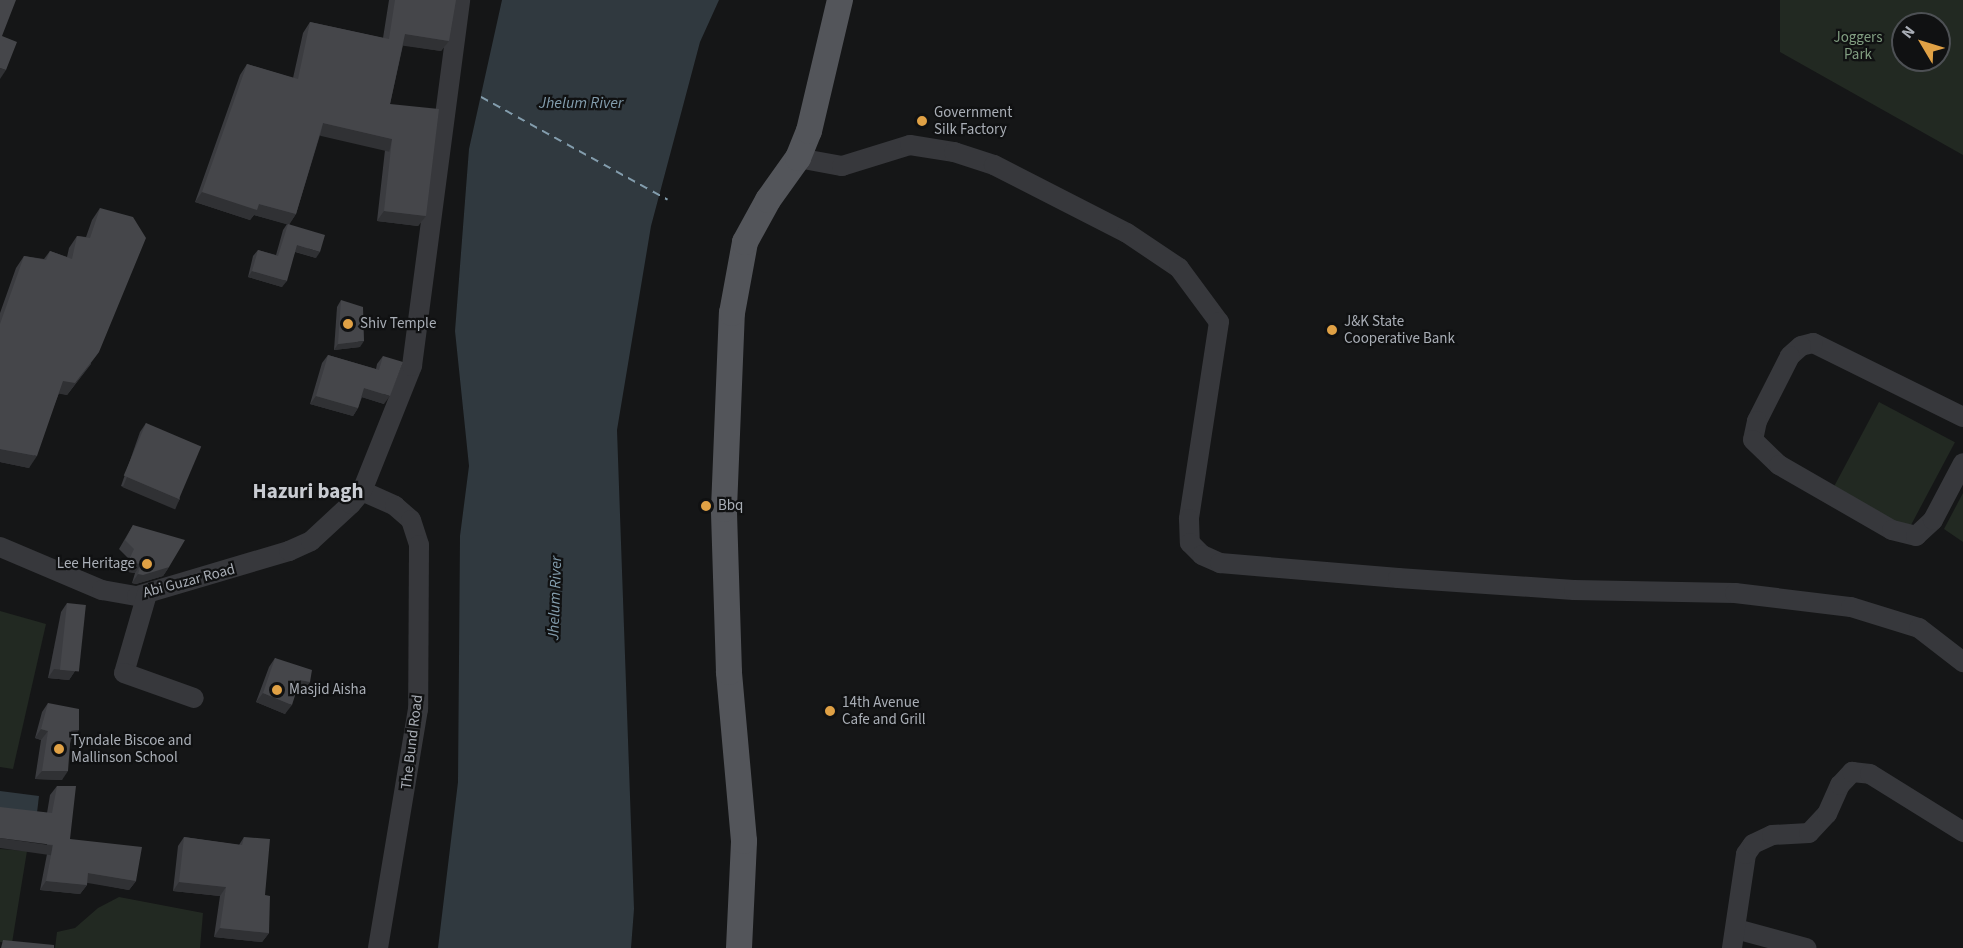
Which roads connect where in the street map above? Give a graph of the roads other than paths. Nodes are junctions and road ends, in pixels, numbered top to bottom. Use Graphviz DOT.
graph roads {
  1 [pos="460,0"];
  2 [pos="840,0"];
  3 [pos="798,158"];
  4 [pos="1963,417"];
  5 [pos="1963,463"];
  6 [pos="362,491"];
  7 [pos="0,547"];
  8 [pos="147,594"];
  9 [pos="1963,662"];
  10 [pos="194,698"];
  11 [pos="1963,832"];
  12 [pos="1736,928"];
  13 [pos="378,948"];
  14 [pos="740,948"];
  15 [pos="1732,948"];
  16 [pos="1806,948"];
  1 -- 6 [label="street"];
  2 -- 3 [label="main road"];
  3 -- 9 [label="street"];
  3 -- 14 [label="main road"];
  4 -- 5 [label="street"];
  6 -- 8 [label="street, Abi Guzar Road"];
  6 -- 13 [label="street, The Bund Road"];
  7 -- 8 [label="street, Abi Guzar Road"];
  8 -- 10 [label="street"];
  11 -- 12 [label="street"];
  12 -- 15 [label="street"];
  12 -- 16 [label="street"];
}
